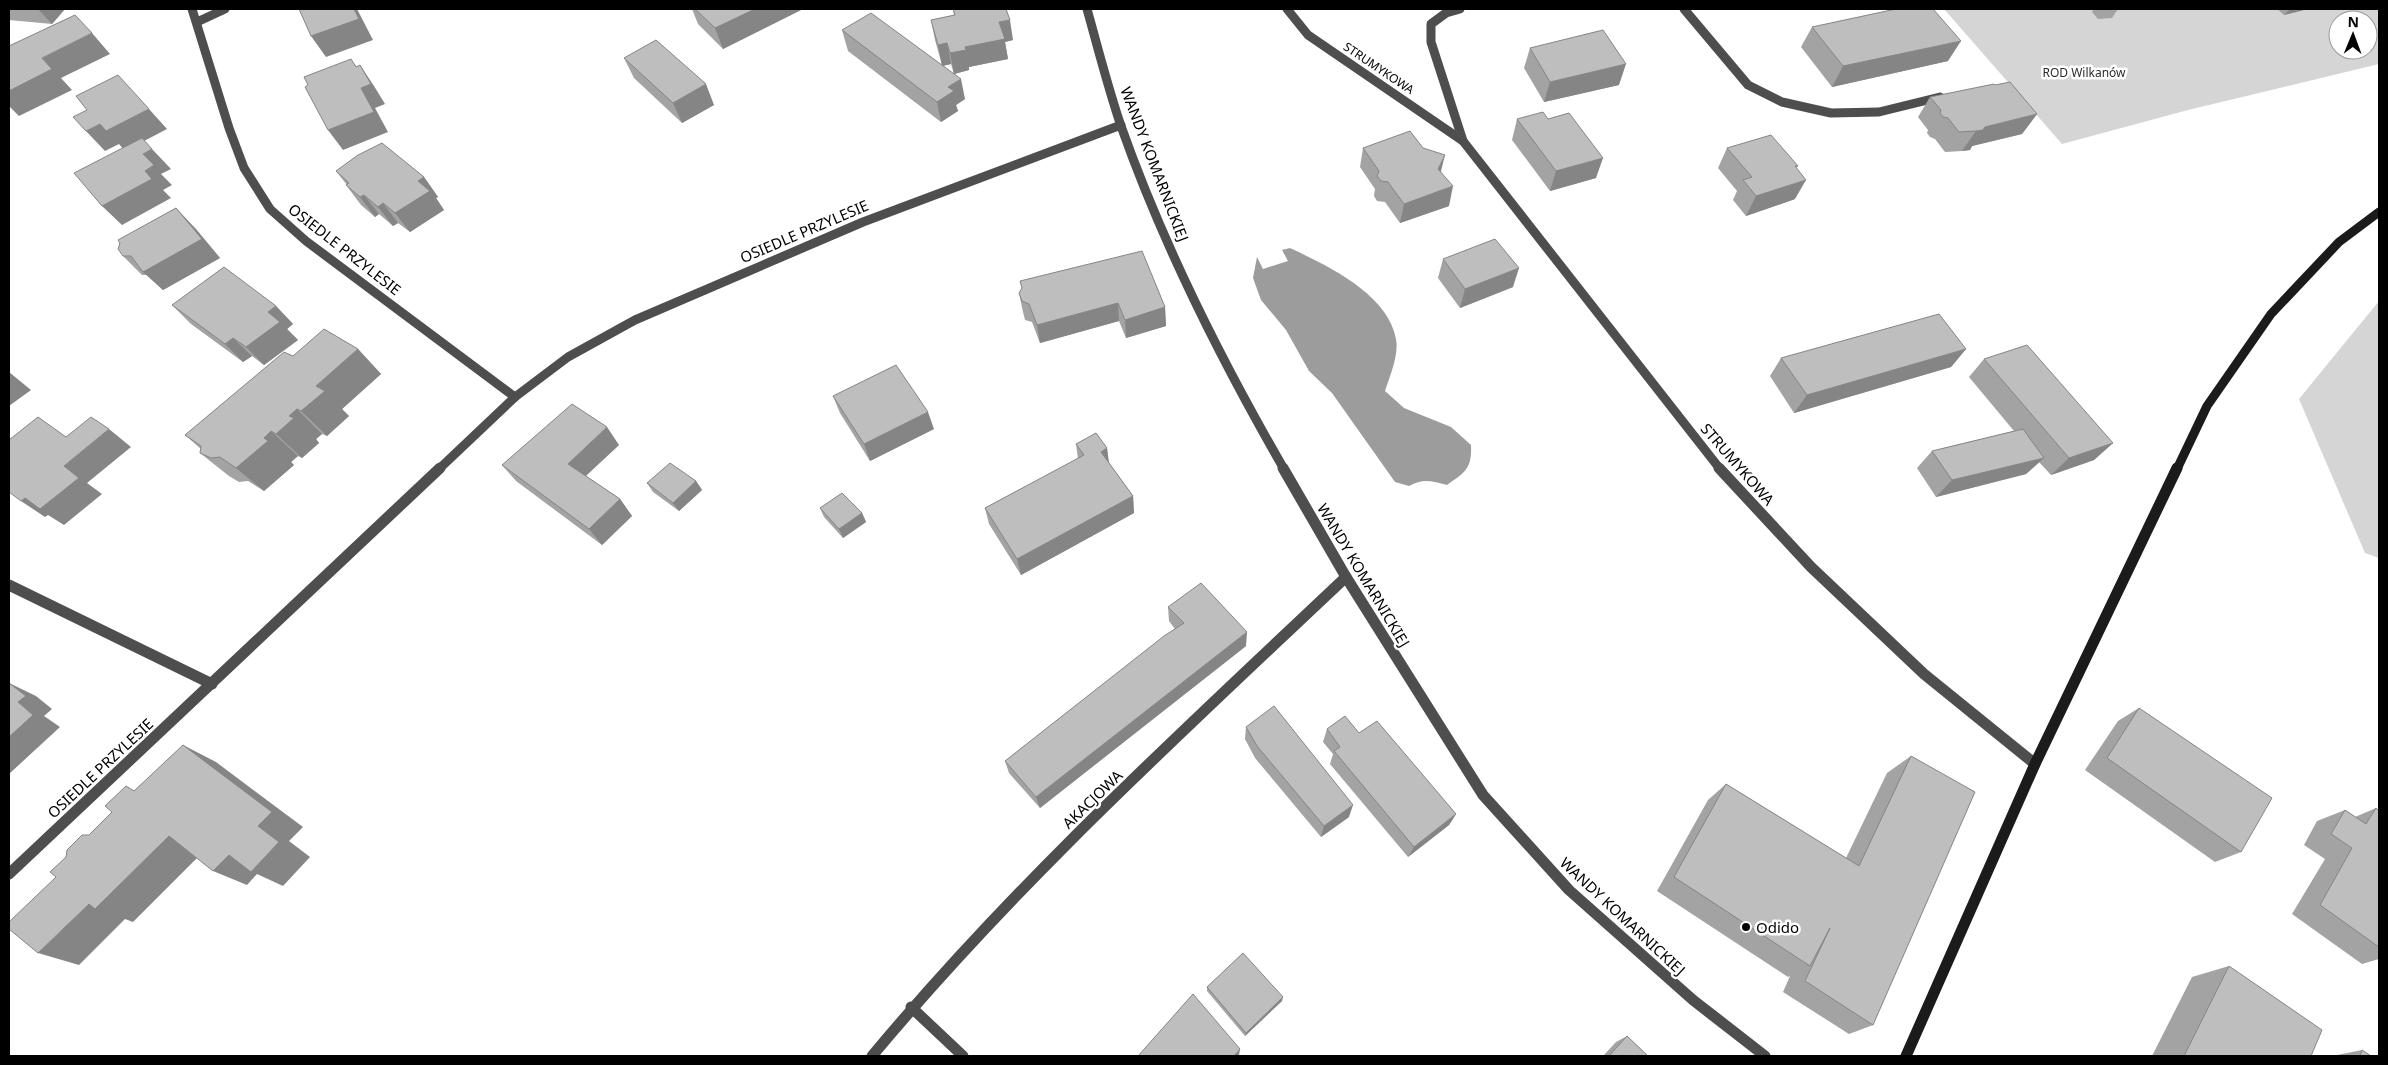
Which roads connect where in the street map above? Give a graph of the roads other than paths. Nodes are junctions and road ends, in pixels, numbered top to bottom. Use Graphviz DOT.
graph roads {
  1 [pos="192,9"];
  2 [pos="225,9"];
  3 [pos="1088,9"];
  4 [pos="1287,9"];
  5 [pos="1460,9"];
  6 [pos="1684,9"];
  7 [pos="197,22"];
  8 [pos="1953,94"];
  9 [pos="1121,124"];
  10 [pos="1463,141"];
  11 [pos="2379,212"];
  12 [pos="515,397"];
  13 [pos="1346,577"];
  14 [pos="9,585"];
  15 [pos="212,684"];
  16 [pos="2036,764"];
  17 [pos="9,874"];
  18 [pos="910,1008"];
  19 [pos="872,1056"];
  20 [pos="963,1056"];
  21 [pos="1765,1056"];
  22 [pos="1906,1056"];
  1 -- 7 [label="street, OSIEDLE PRZYLESIE"];
  2 -- 7 [label="street"];
  3 -- 9 [label="street, WANDY KOMARNICKIEJ"];
  4 -- 10 [label="street, STRUMYKOWA"];
  5 -- 10 [label="street, STRUMYKOWA"];
  6 -- 8 [label="street"];
  7 -- 12 [label="street, OSIEDLE PRZYLESIE"];
  9 -- 12 [label="street, OSIEDLE PRZYLESIE"];
  9 -- 13 [label="street, WANDY KOMARNICKIEJ"];
  10 -- 16 [label="street, STRUMYKOWA"];
  11 -- 16 [label="main road"];
  12 -- 15 [label="street, OSIEDLE PRZYLESIE"];
  13 -- 18 [label="street, AKACJOWA"];
  13 -- 21 [label="street, WANDY KOMARNICKIEJ"];
  14 -- 15 [label="street"];
  15 -- 17 [label="street, OSIEDLE PRZYLESIE"];
  16 -- 22 [label="main road"];
  18 -- 19 [label="street, AKACJOWA"];
  18 -- 20 [label="street"];
}
